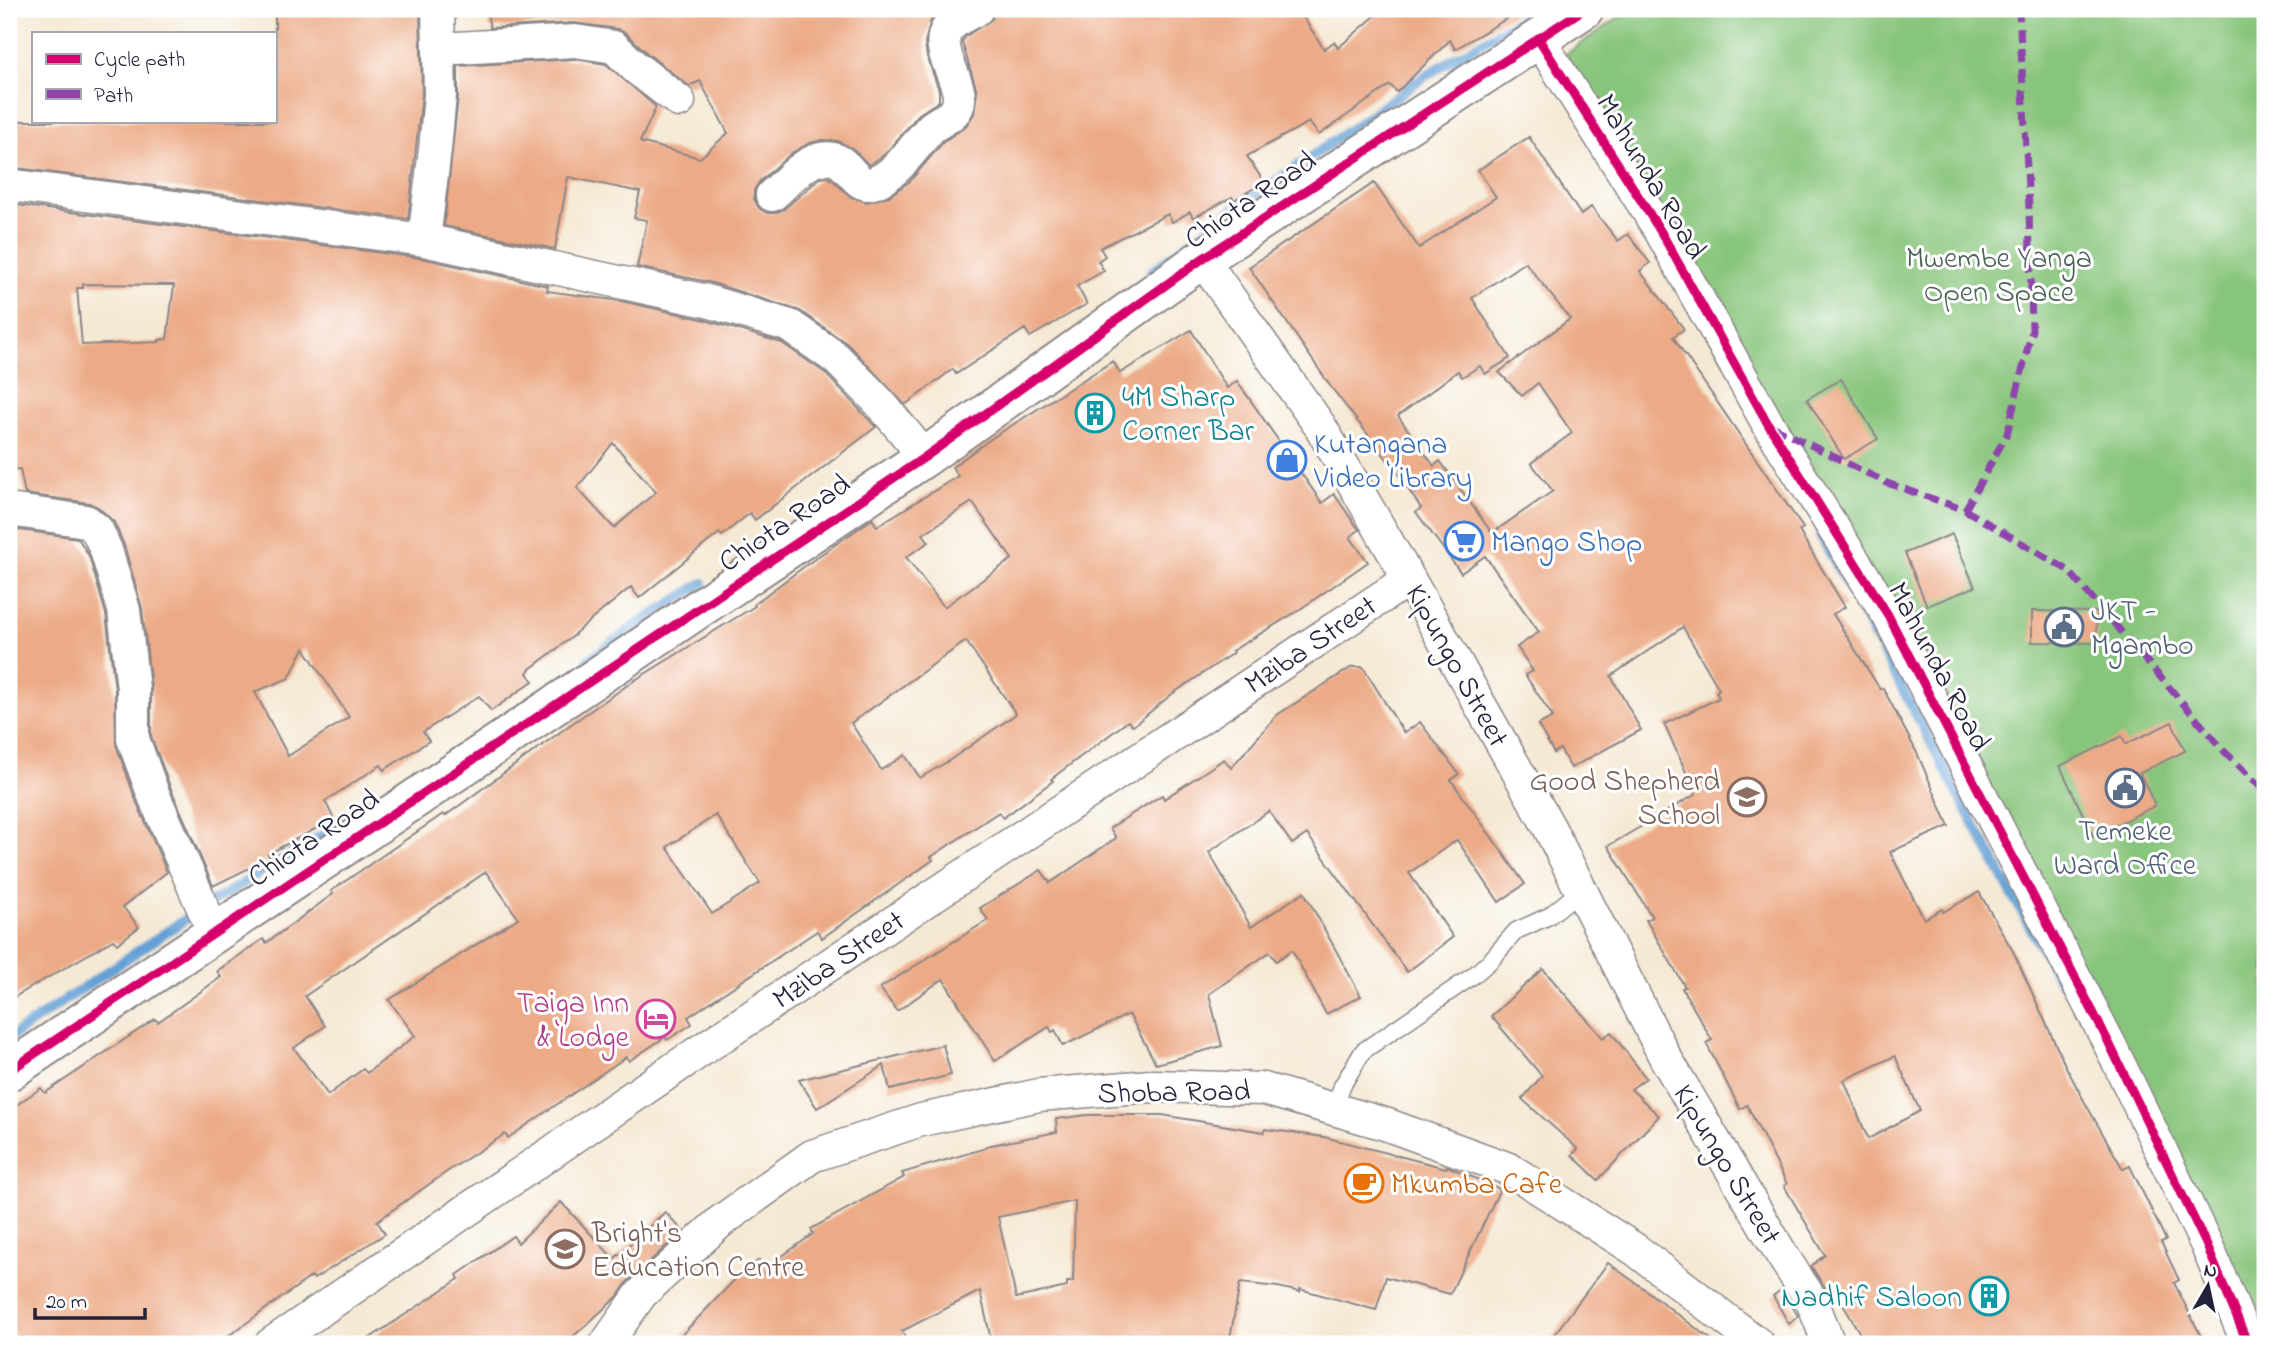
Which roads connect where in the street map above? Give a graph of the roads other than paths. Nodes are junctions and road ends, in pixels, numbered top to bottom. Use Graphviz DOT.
graph roads {
  1 [pos="438,9"];
  2 [pos="976,9"];
  3 [pos="1584,9"];
  4 [pos="1538,38"];
  5 [pos="440,50"];
  6 [pos="679,101"];
  7 [pos="9,185"];
  8 [pos="772,195"];
  9 [pos="424,240"];
  10 [pos="1202,259"];
  11 [pos="925,457"];
  12 [pos="9,510"];
  13 [pos="1409,579"];
  14 [pos="1581,890"];
  15 [pos="214,933"];
  16 [pos="9,1071"];
  17 [pos="1334,1109"];
  18 [pos="271,1344"];
  19 [pos="606,1344"];
  20 [pos="1758,1344"];
  21 [pos="1829,1344"];
  22 [pos="2248,1344"];
  1 -- 5 [label="street"];
  2 -- 8 [label="street"];
  3 -- 4 [label="street, Chiota Road"];
  4 -- 10 [label="street, Chiota Road"];
  4 -- 22 [label="street, Mahunda Road"];
  5 -- 6 [label="street"];
  5 -- 9 [label="street"];
  7 -- 9 [label="street"];
  9 -- 11 [label="street"];
  10 -- 11 [label="street, Chiota Road"];
  10 -- 13 [label="street, Kipungo Street"];
  11 -- 15 [label="street, Chiota Road"];
  12 -- 15 [label="street"];
  13 -- 14 [label="street, Kipungo Street"];
  13 -- 18 [label="street, Mziba Street"];
  14 -- 17 [label="lane"];
  14 -- 21 [label="street, Kipungo Street"];
  15 -- 16 [label="street, Chiota Road"];
  17 -- 19 [label="street, Shoba Road"];
  17 -- 20 [label="street, Shoba Road"];
}
